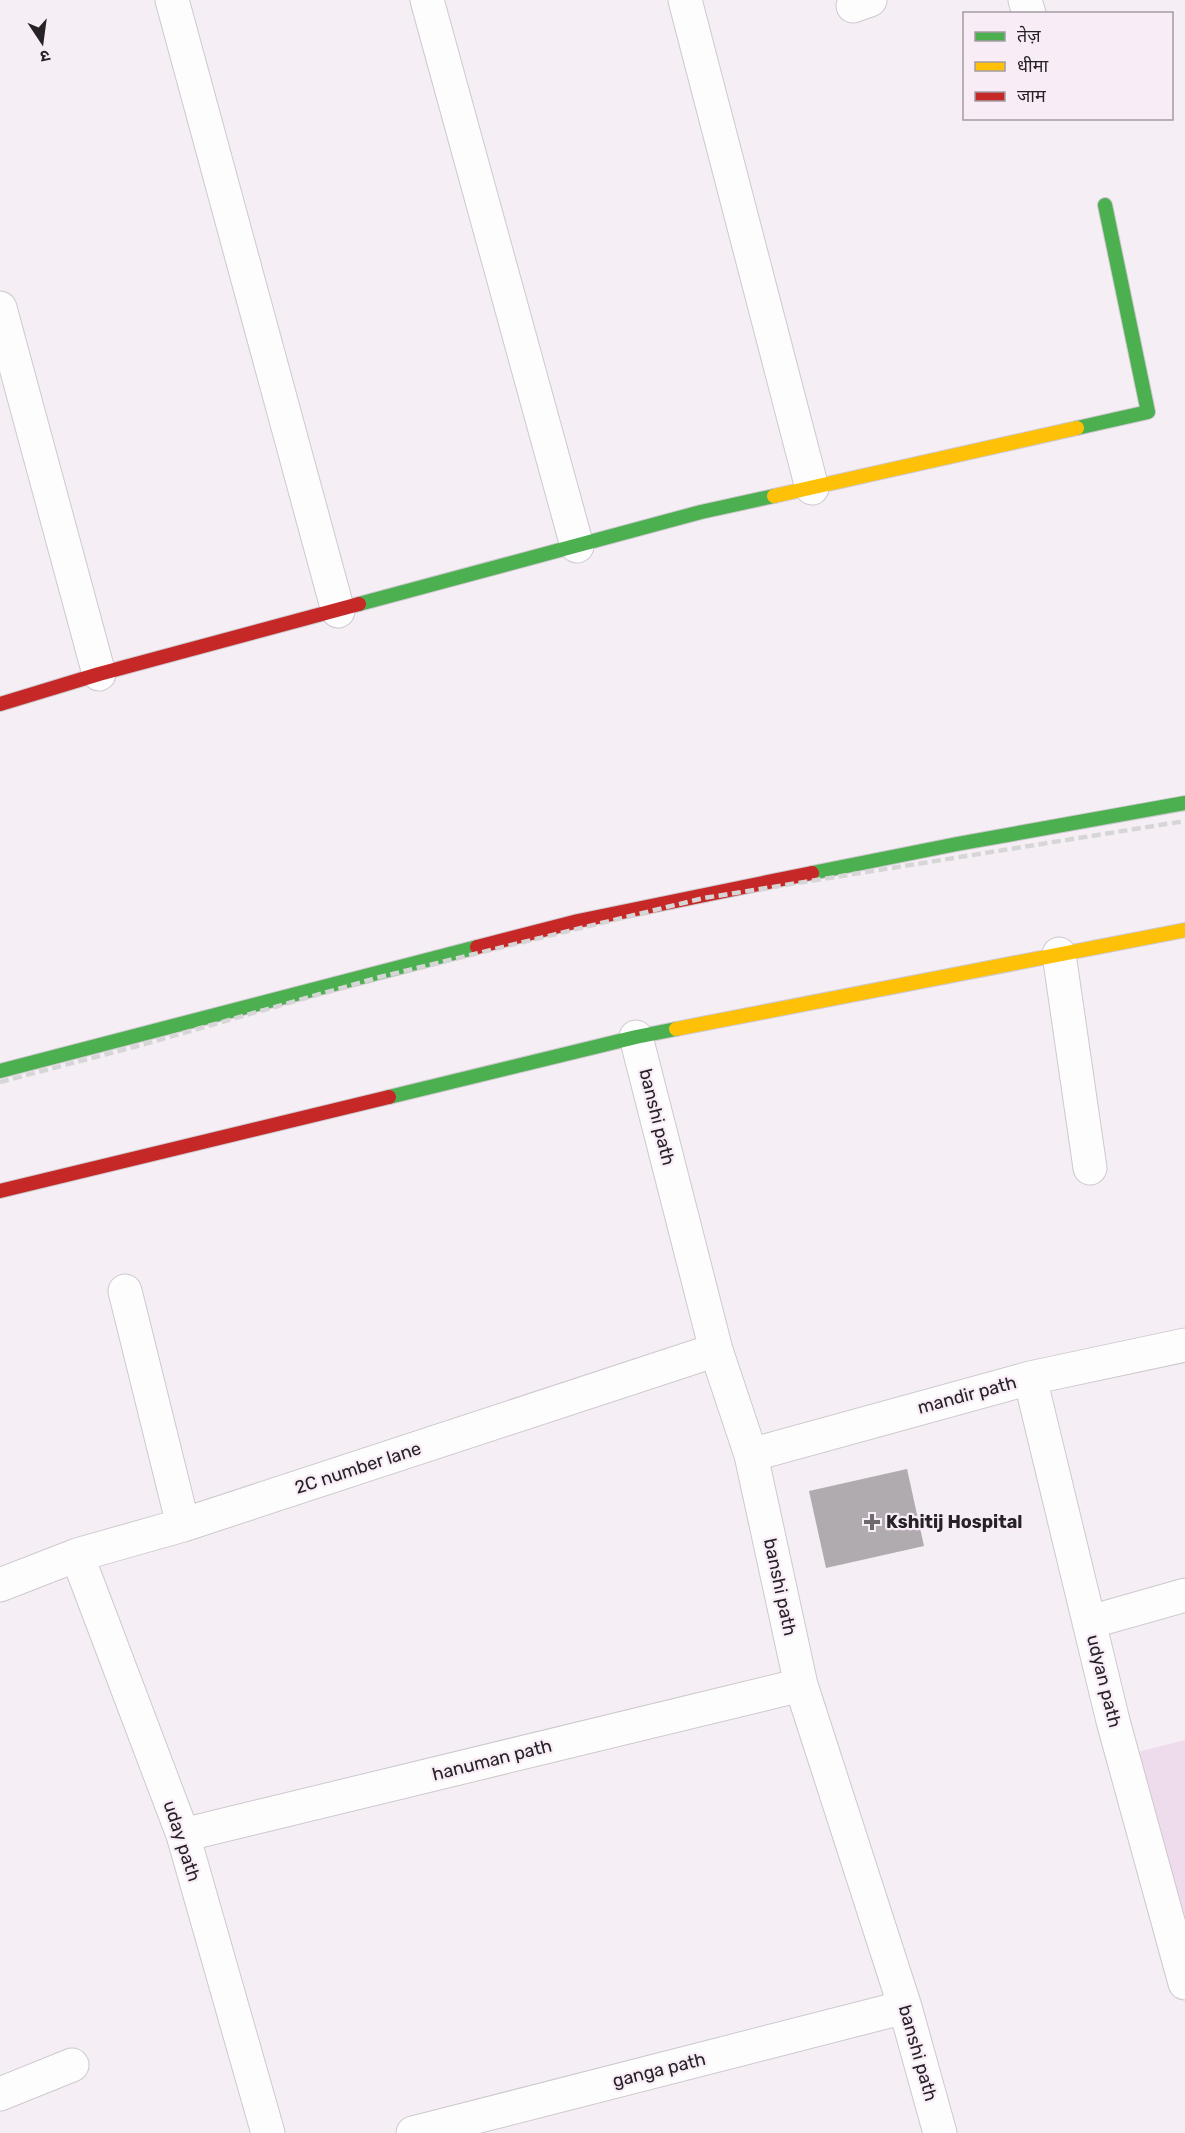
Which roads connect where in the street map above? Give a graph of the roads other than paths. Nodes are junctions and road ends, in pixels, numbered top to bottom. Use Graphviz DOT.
graph roads {
  1 [pos="172,0"];
  2 [pos="427,0"];
  3 [pos="685,0"];
  4 [pos="1105,205"];
  5 [pos="0,308"];
  6 [pos="812,488"];
  7 [pos="577,546"];
  8 [pos="338,611"];
  9 [pos="99,674"];
  10 [pos="0,704"];
  11 [pos="1185,803"];
  12 [pos="1185,930"];
  13 [pos="1059,954"];
  14 [pos="636,1036"];
  15 [pos="0,1071"];
  16 [pos="1090,1168"];
  17 [pos="0,1191"];
  18 [pos="125,1291"];
  19 [pos="1185,1345"];
  20 [pos="716,1350"];
  21 [pos="1030,1378"];
  22 [pos="751,1455"];
  23 [pos="183,1525"];
  24 [pos="77,1555"];
  25 [pos="0,1585"];
  26 [pos="1185,1595"];
  27 [pos="1090,1622"];
  28 [pos="801,1685"];
  29 [pos="183,1835"];
  30 [pos="1185,1983"];
  31 [pos="905,2007"];
  32 [pos="72,2065"];
  33 [pos="0,2094"];
  34 [pos="268,2133"];
  35 [pos="413,2133"];
  36 [pos="940,2133"];
  1 -- 8 [label="street"];
  2 -- 7 [label="street"];
  3 -- 6 [label="street"];
  4 -- 6 [label="main road"];
  5 -- 9 [label="street"];
  6 -- 7 [label="main road"];
  7 -- 8 [label="main road"];
  8 -- 9 [label="main road"];
  9 -- 10 [label="main road"];
  11 -- 15 [label="main road"];
  12 -- 13 [label="main road"];
  13 -- 14 [label="main road"];
  13 -- 16 [label="street"];
  14 -- 17 [label="main road"];
  14 -- 20 [label="street, banshi path"];
  18 -- 23 [label="street"];
  19 -- 21 [label="street, mandir path"];
  20 -- 22 [label="street, banshi path"];
  20 -- 23 [label="street, 2C number lane"];
  21 -- 22 [label="street, mandir path"];
  21 -- 27 [label="street, udyan path"];
  22 -- 28 [label="street, banshi path"];
  23 -- 24 [label="street, 2C number lane"];
  24 -- 25 [label="street, 2C number lane"];
  24 -- 29 [label="street, uday path"];
  26 -- 27 [label="street"];
  27 -- 30 [label="street, udyan path"];
  28 -- 29 [label="street, hanuman path"];
  28 -- 31 [label="street, banshi path"];
  29 -- 34 [label="street, uday path"];
  31 -- 35 [label="street, ganga path"];
  31 -- 36 [label="street, banshi path"];
  32 -- 33 [label="street"];
}
